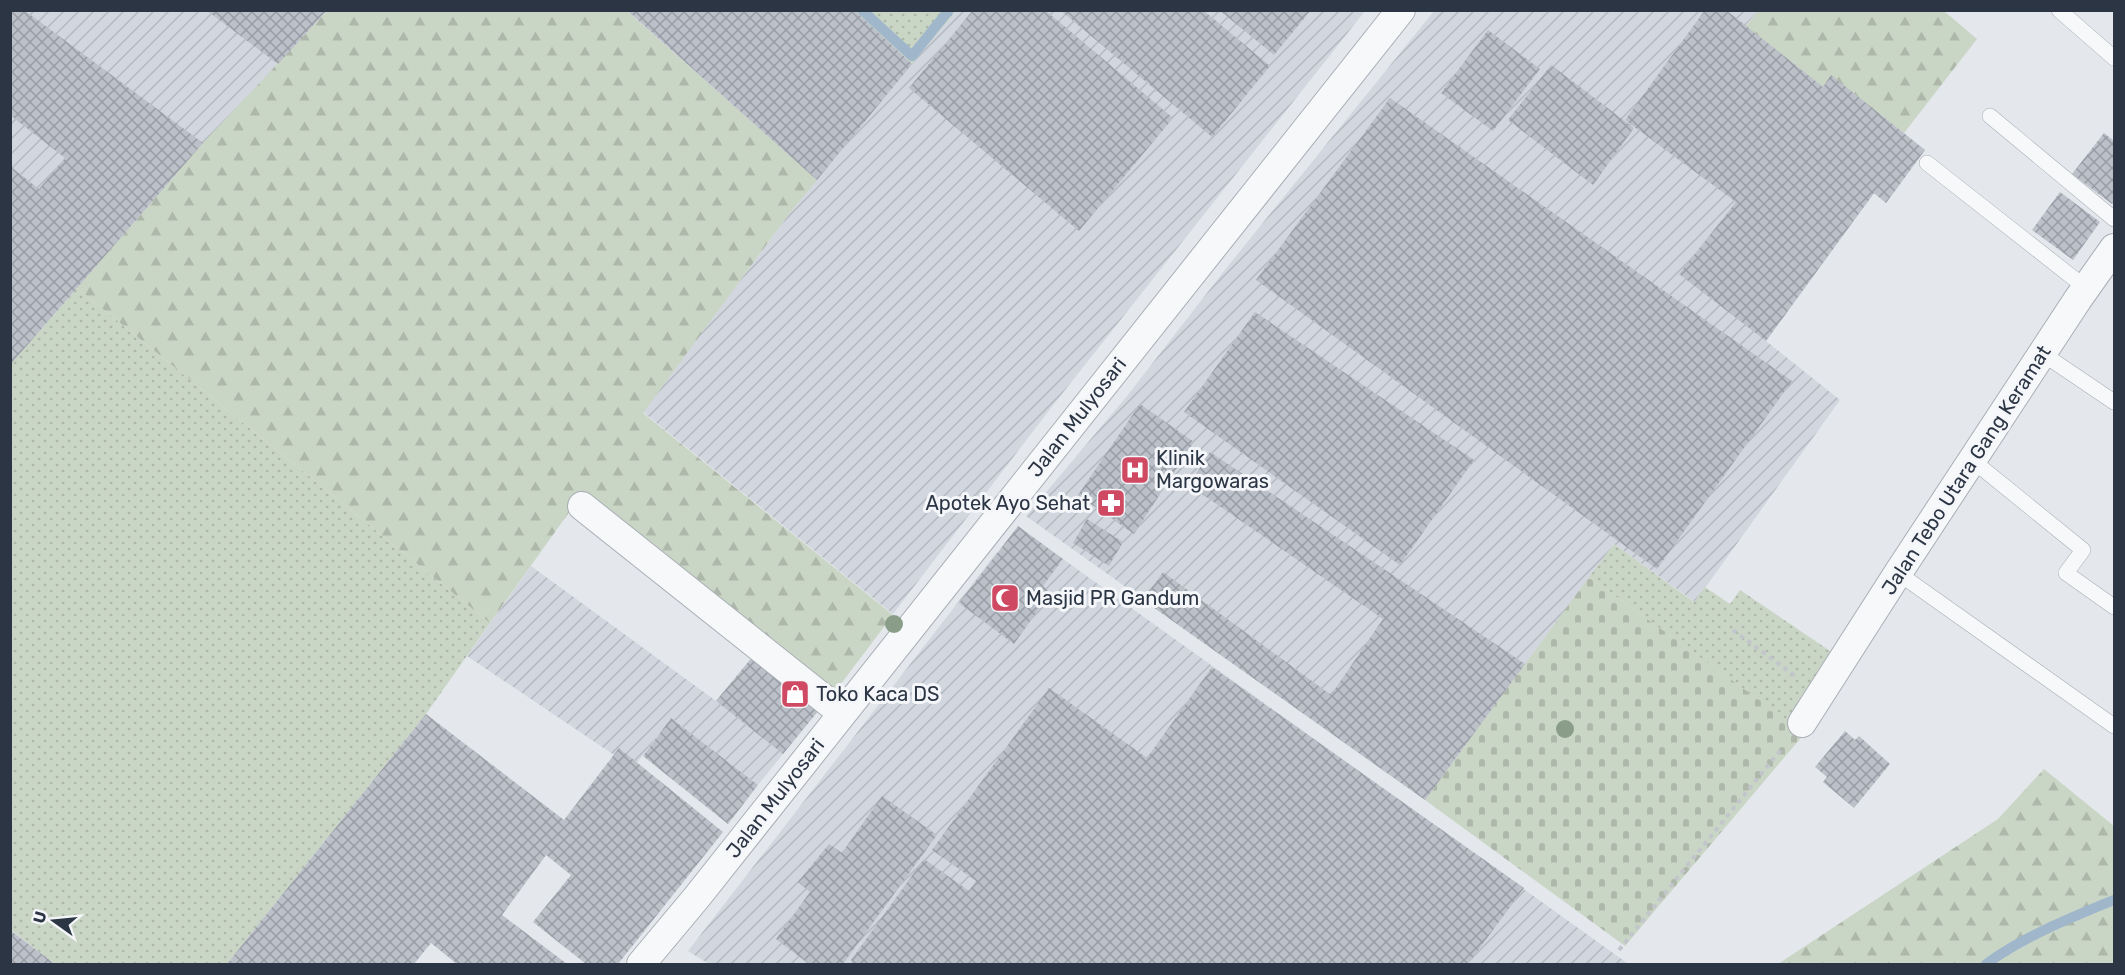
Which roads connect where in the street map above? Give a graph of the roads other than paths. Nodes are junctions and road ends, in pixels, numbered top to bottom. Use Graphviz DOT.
graph roads {
  1 [pos="1401,10"];
  2 [pos="2059,10"];
  3 [pos="2115,58"];
  4 [pos="1990,116"];
  5 [pos="1928,163"];
  6 [pos="2115,219"];
  7 [pos="2115,248"];
  8 [pos="2086,288"];
  9 [pos="2043,354"];
  10 [pos="2115,402"];
  11 [pos="1972,460"];
  12 [pos="582,506"];
  13 [pos="1898,573"];
  14 [pos="2115,607"];
  15 [pos="842,713"];
  16 [pos="1802,723"];
  17 [pos="2115,726"];
  18 [pos="641,964"];
  1 -- 15 [label="street, Jalan Mulyosari"];
  2 -- 3 [label="lane"];
  4 -- 6 [label="lane"];
  5 -- 8 [label="lane"];
  7 -- 8 [label="street, Jalan Tebo Utara Gang Keramat"];
  8 -- 9 [label="street, Jalan Tebo Utara Gang Keramat"];
  9 -- 10 [label="lane"];
  9 -- 11 [label="street, Jalan Tebo Utara Gang Keramat"];
  11 -- 13 [label="street, Jalan Tebo Utara Gang Keramat"];
  11 -- 14 [label="lane"];
  12 -- 15 [label="street"];
  13 -- 16 [label="street, Jalan Tebo Utara Gang Keramat"];
  13 -- 17 [label="lane"];
  15 -- 18 [label="street, Jalan Mulyosari"];
}
